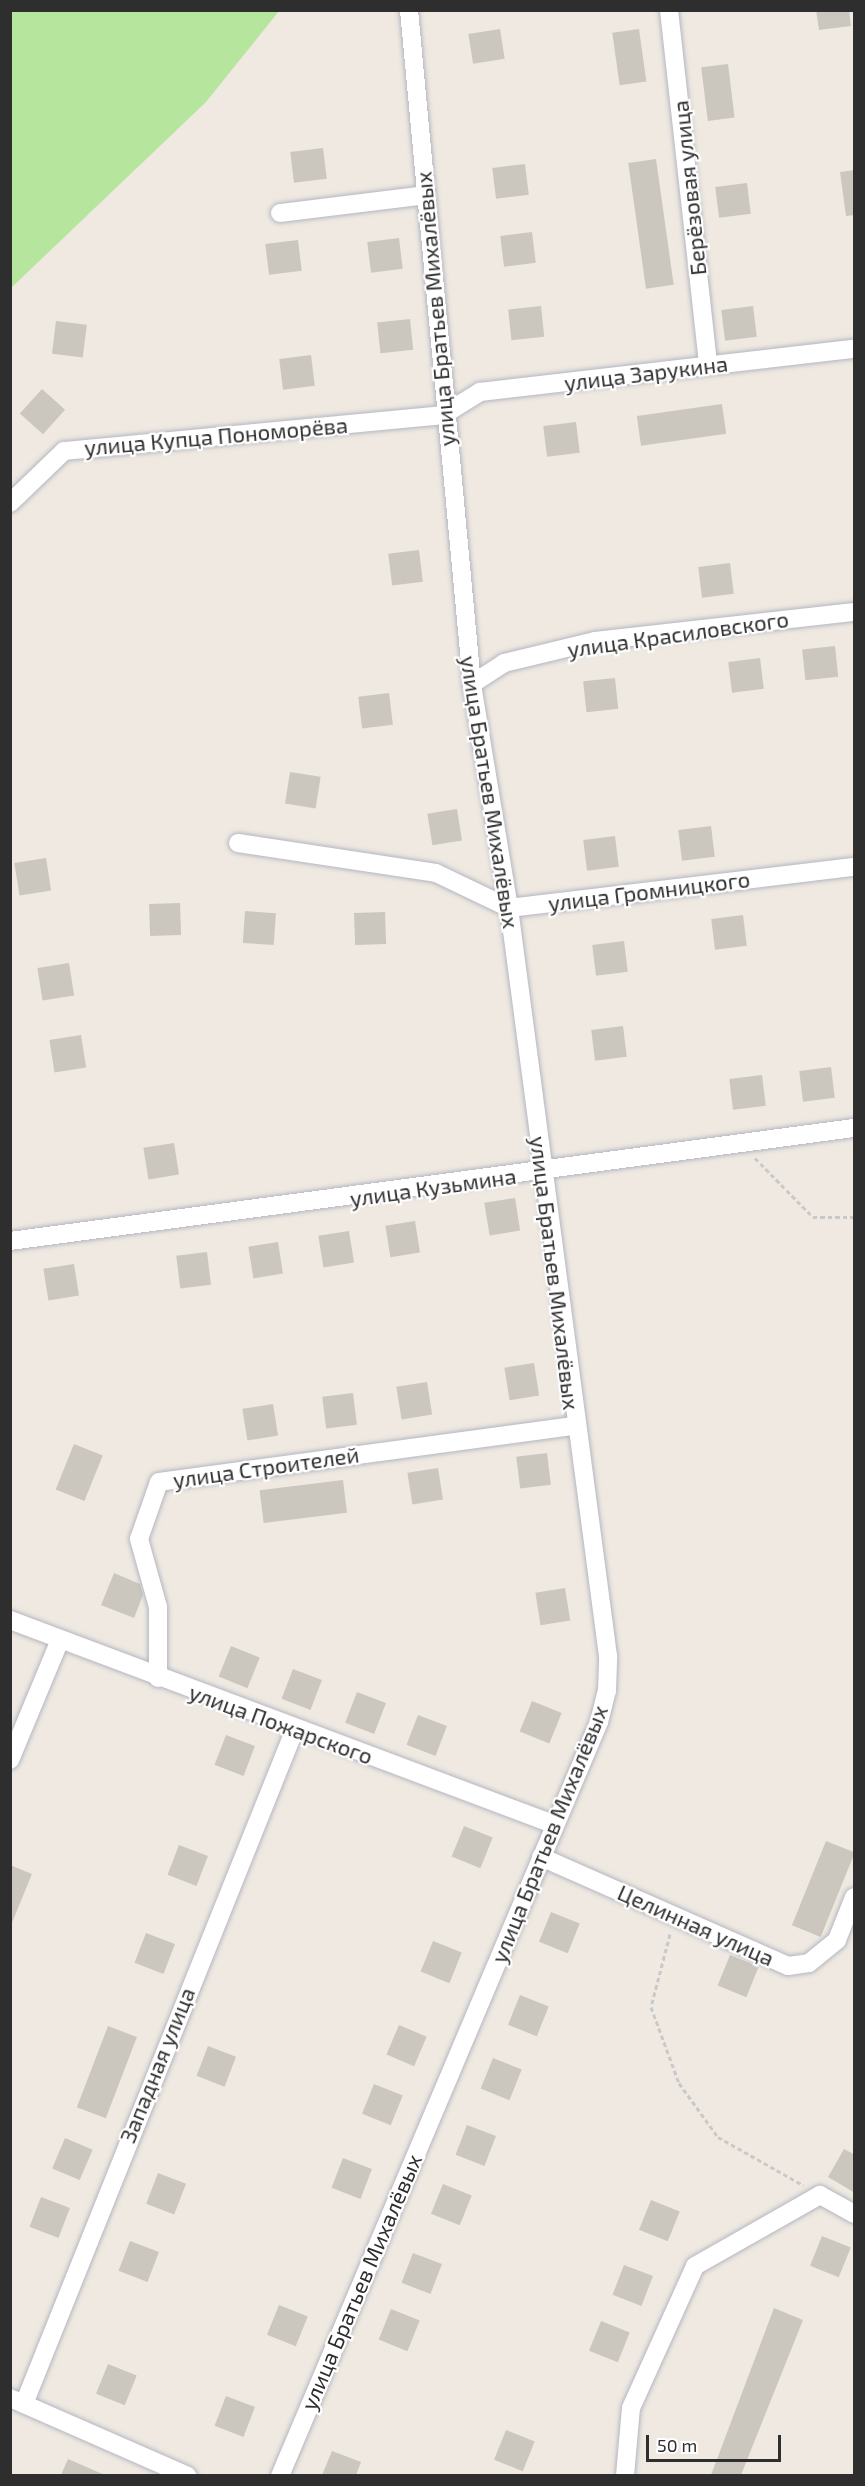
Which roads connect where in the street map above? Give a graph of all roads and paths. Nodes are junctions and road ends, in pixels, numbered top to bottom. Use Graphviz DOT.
graph roads {
  1 [pos="409,10"];
  2 [pos="669,10"];
  3 [pos="426,195"];
  4 [pos="280,213"];
  5 [pos="855,349"];
  6 [pos="708,365"];
  7 [pos="444,415"];
  8 [pos="10,504"];
  9 [pos="855,612"];
  10 [pos="472,684"];
  11 [pos="238,843"];
  12 [pos="855,867"];
  13 [pos="508,908"];
  14 [pos="855,1128"];
  15 [pos="739,1142"];
  16 [pos="542,1172"];
  17 [pos="855,1217"];
  18 [pos="10,1241"];
  19 [pos="574,1426"];
  20 [pos="10,1620"];
  21 [pos="60,1640"];
  22 [pos="158,1678"];
  23 [pos="295,1730"];
  24 [pos="10,1760"];
  25 [pos="553,1824"];
  26 [pos="541,1857"];
  27 [pos="855,1897"];
  28 [pos="675,1915"];
  29 [pos="820,2195"];
  30 [pos="855,2214"];
  31 [pos="17,2401"];
  32 [pos="188,2475"];
  33 [pos="280,2475"];
  34 [pos="625,2475"];
  1 -- 3 [label="street, улица Братьев Михалёвых"];
  2 -- 6 [label="street, Берёзовая улица"];
  3 -- 4 [label="street"];
  3 -- 7 [label="street, улица Братьев Михалёвых"];
  5 -- 6 [label="street, улица Зарукина"];
  6 -- 7 [label="street, улица Зарукина"];
  7 -- 8 [label="street, улица Купца Пономорёва"];
  7 -- 10 [label="street, улица Братьев Михалёвых"];
  9 -- 10 [label="street, улица Красиловского"];
  10 -- 13 [label="street, улица Братьев Михалёвых"];
  11 -- 13 [label="street"];
  12 -- 13 [label="street, улица Громницкого"];
  13 -- 16 [label="street, улица Братьев Михалёвых"];
  14 -- 15 [label="street, улица Кузьмина"];
  15 -- 16 [label="street, улица Кузьмина"];
  15 -- 17 [label="path"];
  16 -- 18 [label="street, улица Кузьмина"];
  16 -- 19 [label="street, улица Братьев Михалёвых"];
  19 -- 22 [label="street, улица Строителей"];
  19 -- 25 [label="street, улица Братьев Михалёвых"];
  20 -- 21 [label="street, улица Пожарского"];
  21 -- 22 [label="street, улица Пожарского"];
  21 -- 24 [label="street"];
  22 -- 23 [label="street, улица Пожарского"];
  23 -- 25 [label="street, улица Пожарского"];
  23 -- 31 [label="street, Западная улица"];
  25 -- 26 [label="street, улица Братьев Михалёвых"];
  26 -- 28 [label="street, Целинная улица"];
  26 -- 33 [label="street, улица Братьев Михалёвых"];
  27 -- 28 [label="street, Целинная улица"];
  28 -- 29 [label="path"];
  29 -- 30 [label="street"];
  29 -- 34 [label="street"];
  31 -- 32 [label="street"];
}
